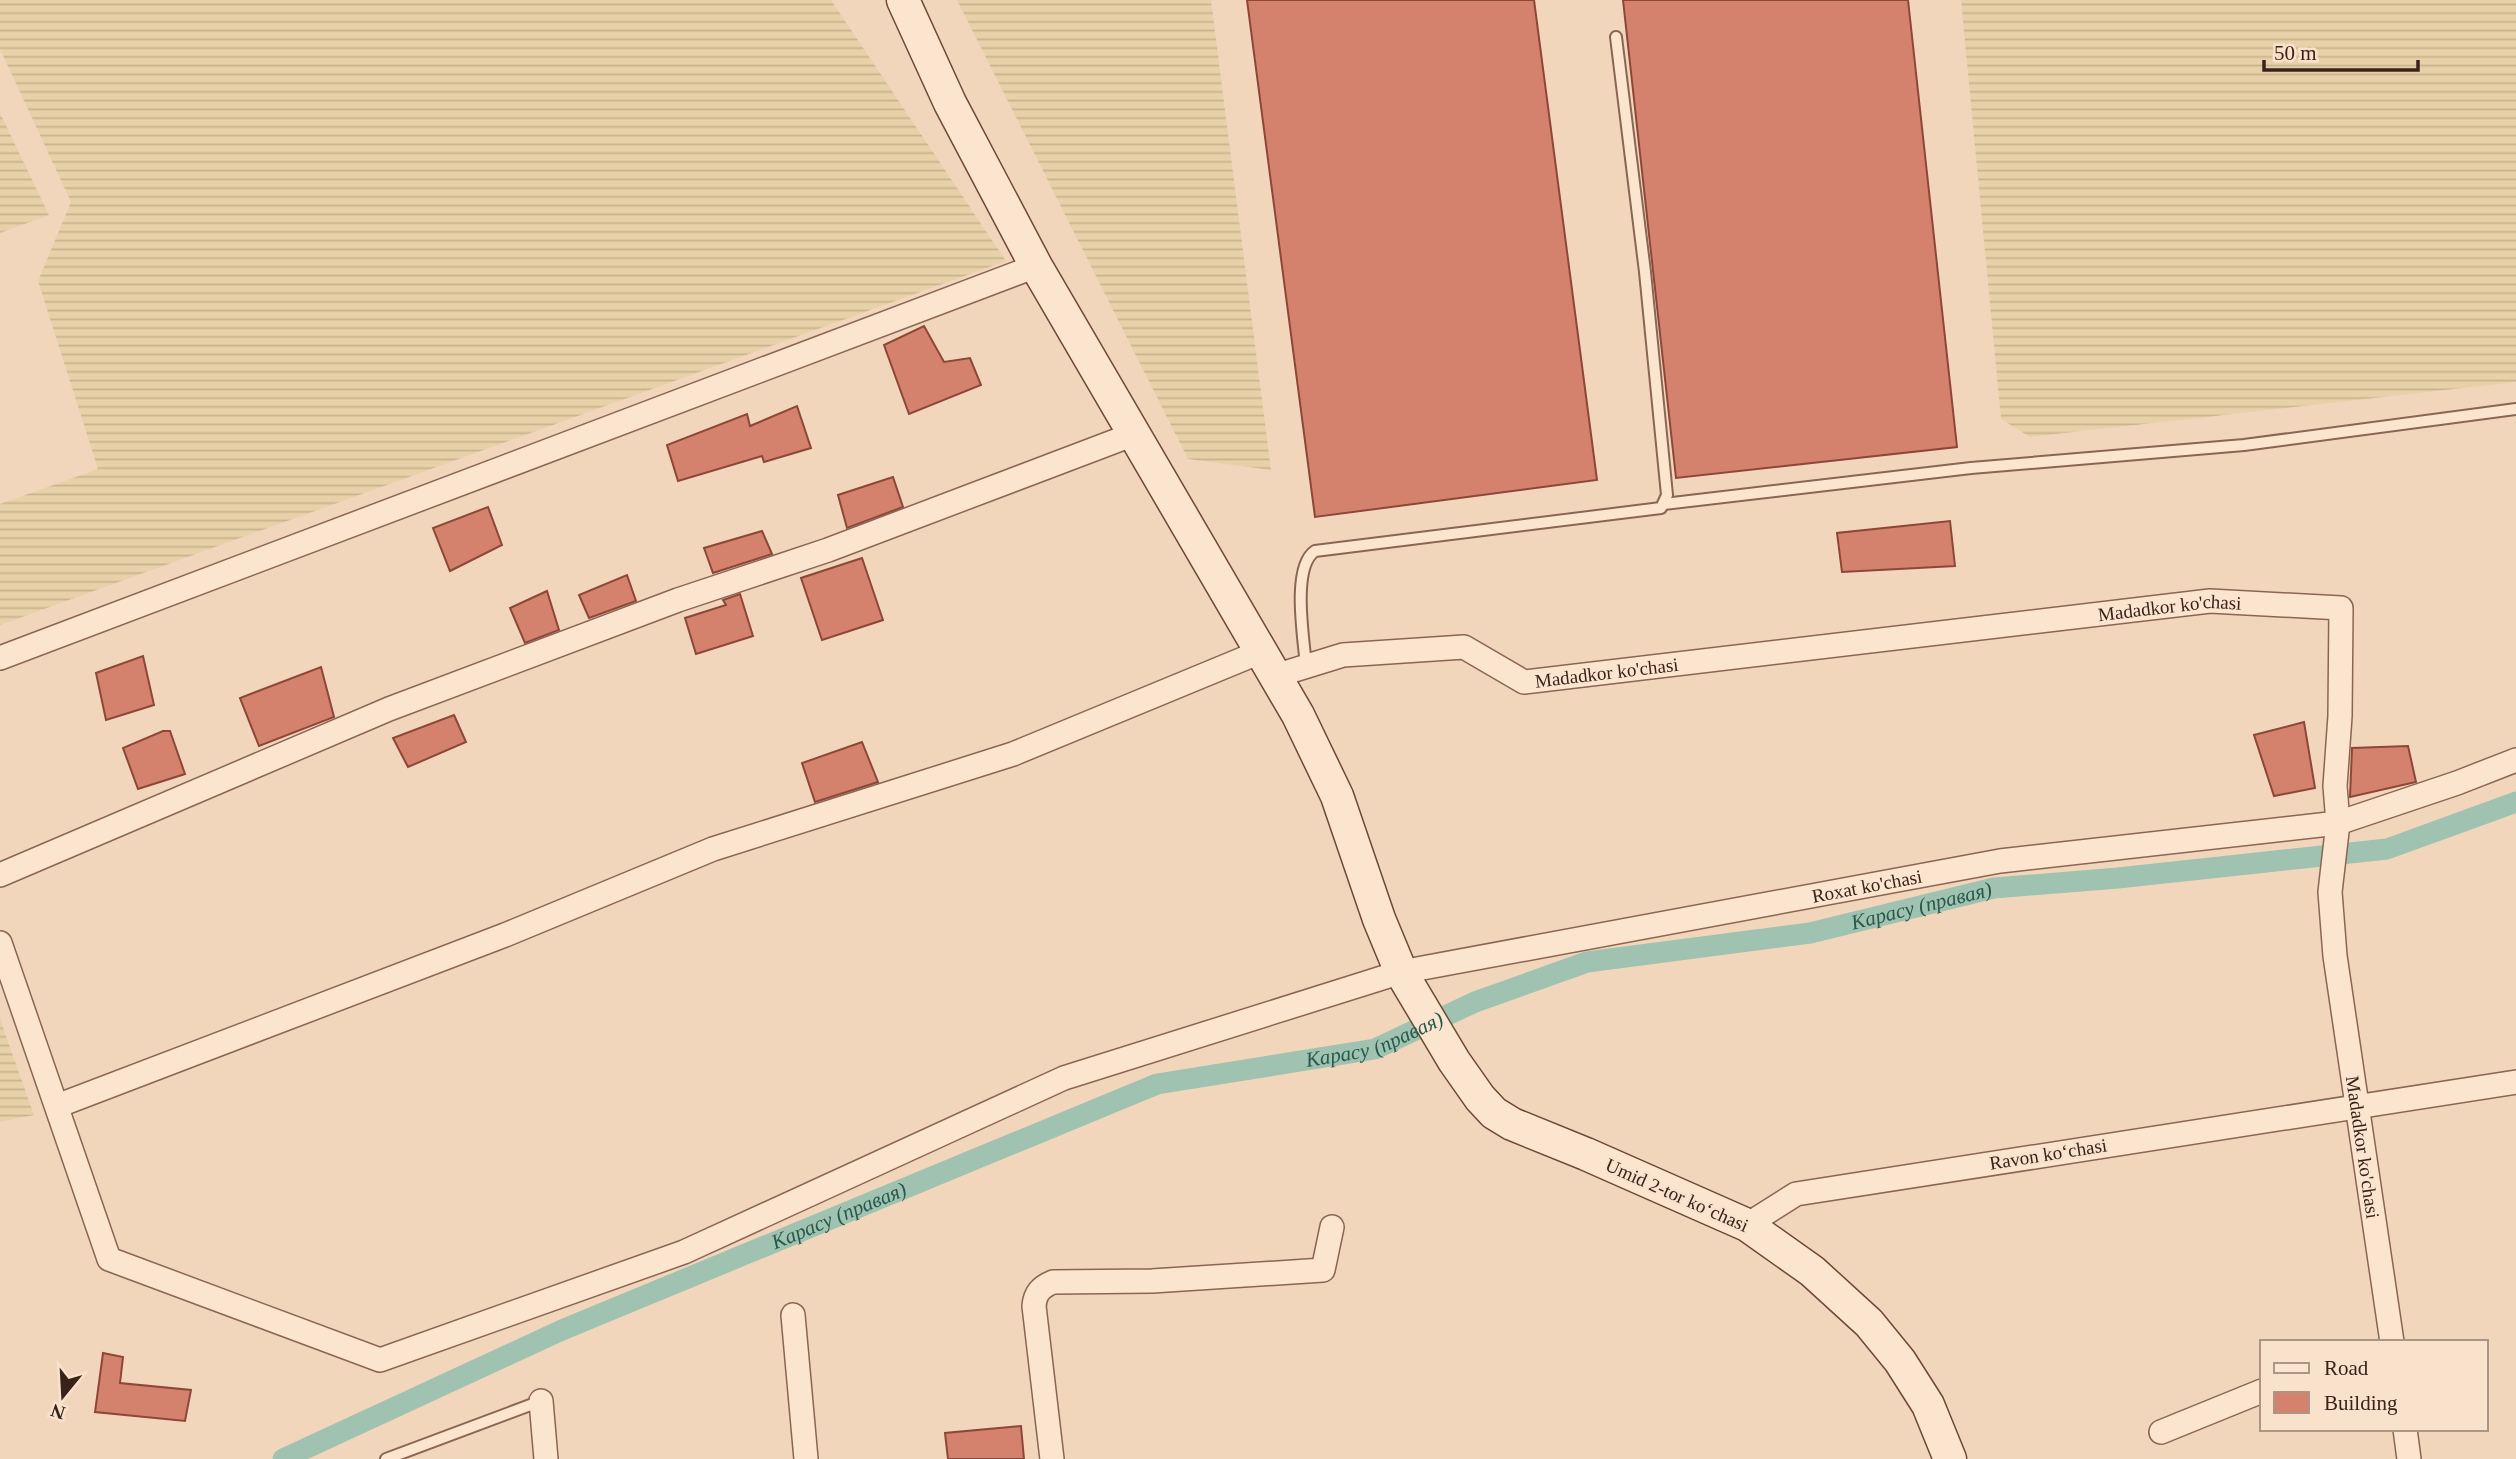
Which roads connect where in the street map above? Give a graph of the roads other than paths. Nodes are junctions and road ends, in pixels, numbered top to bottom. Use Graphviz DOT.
graph roads {
  1 [pos="903,0"];
  2 [pos="1616,37"];
  3 [pos="1036,266"];
  4 [pos="2516,409"];
  5 [pos="1134,434"];
  6 [pos="1664,504"];
  7 [pos="0,658"];
  8 [pos="1268,664"];
  9 [pos="1306,666"];
  10 [pos="2516,760"];
  11 [pos="2338,822"];
  12 [pos="0,875"];
  13 [pos="0,943"];
  14 [pos="1404,979"];
  15 [pos="2516,1082"];
  16 [pos="57,1106"];
  17 [pos="2357,1106"];
  18 [pos="1747,1225"];
  19 [pos="1332,1227"];
  20 [pos="793,1315"];
  21 [pos="2388,1340"];
  22 [pos="2260,1392"];
  23 [pos="541,1401"];
  24 [pos="2405,1431"];
  25 [pos="2161,1432"];
  26 [pos="386,1459"];
  27 [pos="545,1459"];
  28 [pos="806,1459"];
  29 [pos="1052,1459"];
  30 [pos="1951,1459"];
  31 [pos="2409,1459"];
  1 -- 3 [label="main road, Umid 2-tor koʻchasi"];
  2 -- 6 [label="lane"];
  3 -- 5 [label="main road, Umid 2-tor koʻchasi"];
  3 -- 7 [label="street"];
  4 -- 6 [label="lane"];
  5 -- 8 [label="main road, Umid 2-tor koʻchasi"];
  5 -- 12 [label="street"];
  6 -- 9 [label="lane"];
  8 -- 9 [label="street, Madadkor ko'chasi"];
  8 -- 14 [label="main road, Umid 2-tor koʻchasi"];
  8 -- 16 [label="street, Madadkor ko'chasi"];
  9 -- 11 [label="street, Madadkor ko'chasi"];
  10 -- 11 [label="street, Roxat ko'chasi"];
  11 -- 14 [label="street, Roxat ko'chasi"];
  11 -- 17 [label="street, Madadkor ko'chasi"];
  13 -- 16 [label="street"];
  14 -- 16 [label="street, Roxat ko'chasi"];
  14 -- 18 [label="main road, Umid 2-tor koʻchasi"];
  15 -- 17 [label="street, Ravon koʻchasi"];
  17 -- 18 [label="street, Ravon koʻchasi"];
  17 -- 21 [label="street, Madadkor ko'chasi"];
  18 -- 30 [label="main road, Umid 2-tor koʻchasi"];
  19 -- 29 [label="street"];
  20 -- 28 [label="street"];
  22 -- 25 [label="street"];
  23 -- 26 [label="lane"];
  23 -- 27 [label="street"];
  24 -- 31 [label="street"];
}
